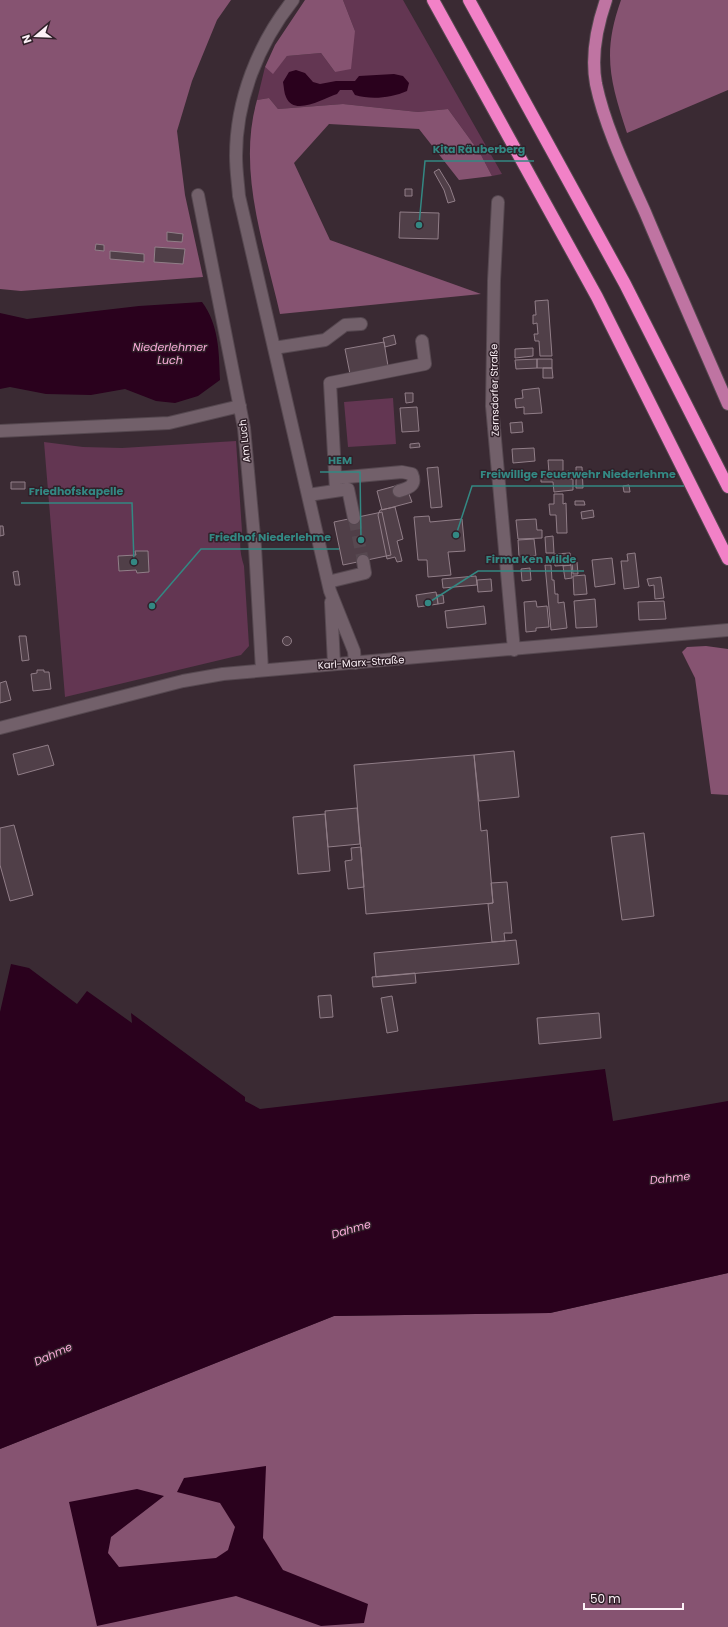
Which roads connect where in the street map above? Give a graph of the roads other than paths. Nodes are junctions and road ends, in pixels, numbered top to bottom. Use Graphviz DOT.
graph roads {
  1 [pos="293,0"];
  2 [pos="433,0"];
  3 [pos="469,0"];
  4 [pos="606,0"];
  5 [pos="198,195"];
  6 [pos="498,202"];
  7 [pos="361,324"];
  8 [pos="422,341"];
  9 [pos="274,348"];
  10 [pos="728,404"];
  11 [pos="240,406"];
  12 [pos="0,430"];
  13 [pos="336,484"];
  14 [pos="728,487"];
  15 [pos="399,491"];
  16 [pos="308,495"];
  17 [pos="354,518"];
  18 [pos="728,559"];
  19 [pos="363,561"];
  20 [pos="329,587"];
  21 [pos="728,630"];
  22 [pos="514,650"];
  23 [pos="355,662"];
  24 [pos="334,664"];
  25 [pos="262,670"];
  26 [pos="0,728"];
  1 -- 9 [label="street"];
  2 -- 18 [label="highway"];
  3 -- 14 [label="highway"];
  4 -- 10 [label="main road"];
  5 -- 11 [label="street"];
  6 -- 22 [label="street, Zernsdorfer Straße"];
  7 -- 9 [label="street"];
  8 -- 13 [label="street"];
  9 -- 16 [label="street"];
  11 -- 12 [label="street, Am Luch"];
  11 -- 25 [label="street, Am Luch"];
  13 -- 15 [label="street"];
  13 -- 16 [label="street"];
  13 -- 17 [label="street"];
  16 -- 20 [label="street"];
  19 -- 20 [label="street"];
  20 -- 23 [label="street"];
  20 -- 24 [label="street"];
  21 -- 22 [label="street, Karl-Marx-Straße"];
  22 -- 23 [label="street, Karl-Marx-Straße"];
  23 -- 24 [label="street, Karl-Marx-Straße"];
  24 -- 25 [label="street, Karl-Marx-Straße"];
  25 -- 26 [label="street, Karl-Marx-Straße"];
}
